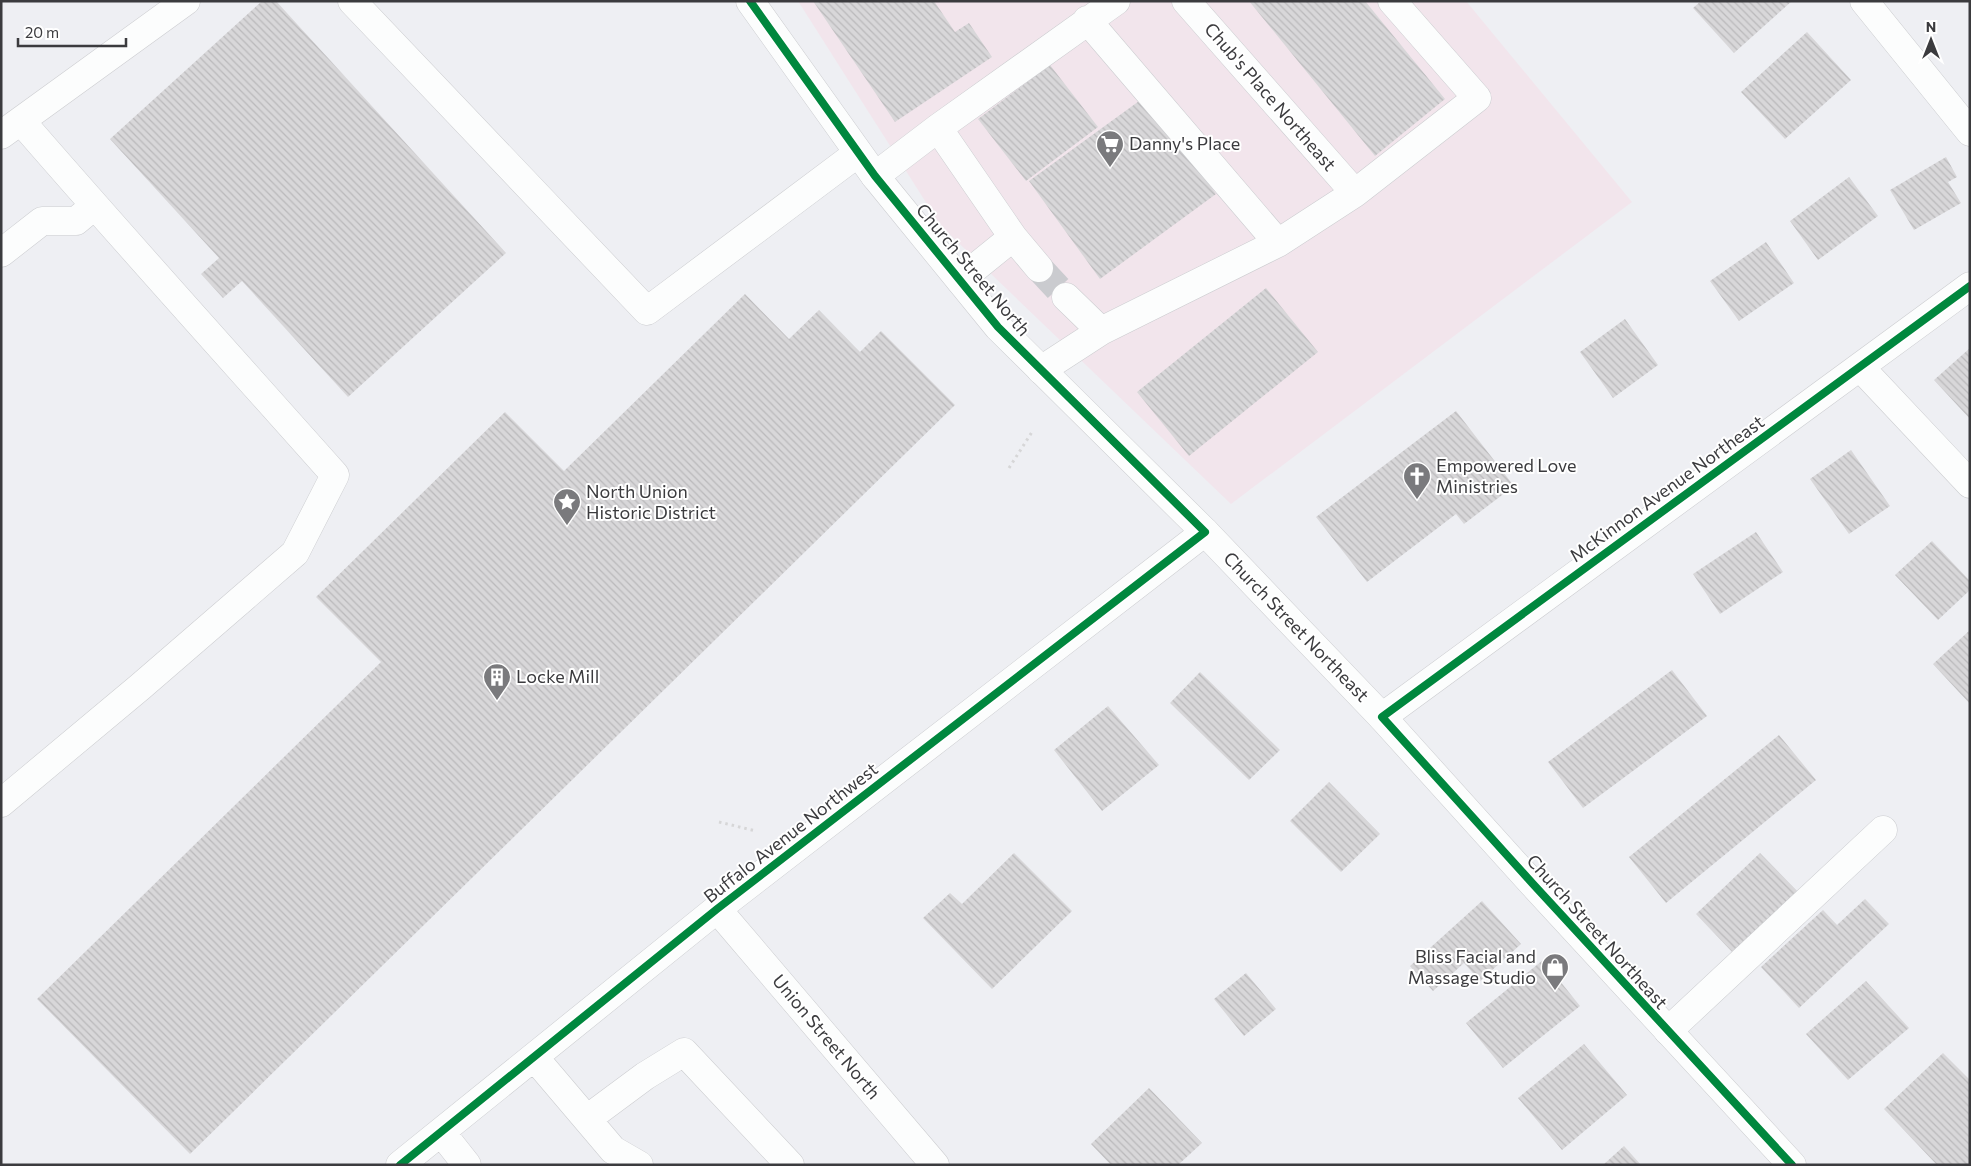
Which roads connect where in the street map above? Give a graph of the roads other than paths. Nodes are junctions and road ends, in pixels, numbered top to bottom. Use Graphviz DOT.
graph roads {
  1 [pos="186,1"];
  2 [pos="352,1"];
  3 [pos="750,1"];
  4 [pos="1116,1"];
  5 [pos="1186,1"];
  6 [pos="1392,1"];
  7 [pos="1864,1"];
  8 [pos="1087,20"];
  9 [pos="11,128"];
  10 [pos="938,128"];
  11 [pos="1970,132"];
  12 [pos="858,153"];
  13 [pos="875,176"];
  14 [pos="1354,193"];
  15 [pos="94,206"];
  16 [pos="1013,237"];
  17 [pos="1278,243"];
  18 [pos="1,253"];
  19 [pos="1039,268"];
  20 [pos="960,280"];
  21 [pos="1970,286"];
  22 [pos="1066,297"];
  23 [pos="1101,331"];
  24 [pos="1860,367"];
  25 [pos="1041,370"];
  26 [pos="1970,484"];
  27 [pos="1205,532"];
  28 [pos="1382,717"];
  29 [pos="1,803"];
  30 [pos="1883,830"];
  31 [pos="717,909"];
  32 [pos="1668,1031"];
  33 [pos="534,1057"];
  34 [pos="587,1119"];
  35 [pos="441,1132"];
  36 [pos="400,1165"];
  37 [pos="467,1165"];
  38 [pos="639,1165"];
  39 [pos="790,1165"];
  40 [pos="935,1165"];
  41 [pos="1792,1165"];
  1 -- 9 [label="street"];
  2 -- 12 [label="street"];
  3 -- 12 [label="street, Church Street North"];
  4 -- 8 [label="street"];
  5 -- 14 [label="street, Chub's Place Northeast"];
  6 -- 14 [label="street"];
  7 -- 11 [label="street"];
  8 -- 10 [label="street"];
  8 -- 17 [label="street"];
  9 -- 15 [label="street"];
  10 -- 13 [label="street"];
  10 -- 16 [label="street"];
  12 -- 13 [label="street, Church Street North"];
  13 -- 20 [label="street, Church Street North"];
  14 -- 17 [label="street"];
  15 -- 18 [label="street"];
  15 -- 29 [label="street"];
  16 -- 19 [label="street"];
  16 -- 20 [label="street"];
  17 -- 23 [label="street"];
  20 -- 25 [label="street, Church Street North"];
  21 -- 24 [label="street, McKinnon Avenue Northeast"];
  22 -- 23 [label="street"];
  23 -- 25 [label="street"];
  24 -- 26 [label="street"];
  24 -- 28 [label="street, McKinnon Avenue Northeast"];
  25 -- 27 [label="street, Church Street North"];
  27 -- 28 [label="street, Church Street Northeast"];
  27 -- 31 [label="street, Buffalo Avenue Northwest"];
  28 -- 32 [label="street, Church Street Northeast"];
  30 -- 32 [label="street"];
  31 -- 33 [label="street, Buffalo Avenue Northwest"];
  31 -- 40 [label="street, Union Street North"];
  32 -- 41 [label="street, Church Street Northeast"];
  33 -- 34 [label="street"];
  33 -- 35 [label="street, Buffalo Avenue Northwest"];
  34 -- 38 [label="street"];
  34 -- 39 [label="street"];
  35 -- 36 [label="street, Buffalo Avenue Northwest"];
  35 -- 37 [label="street"];
}
